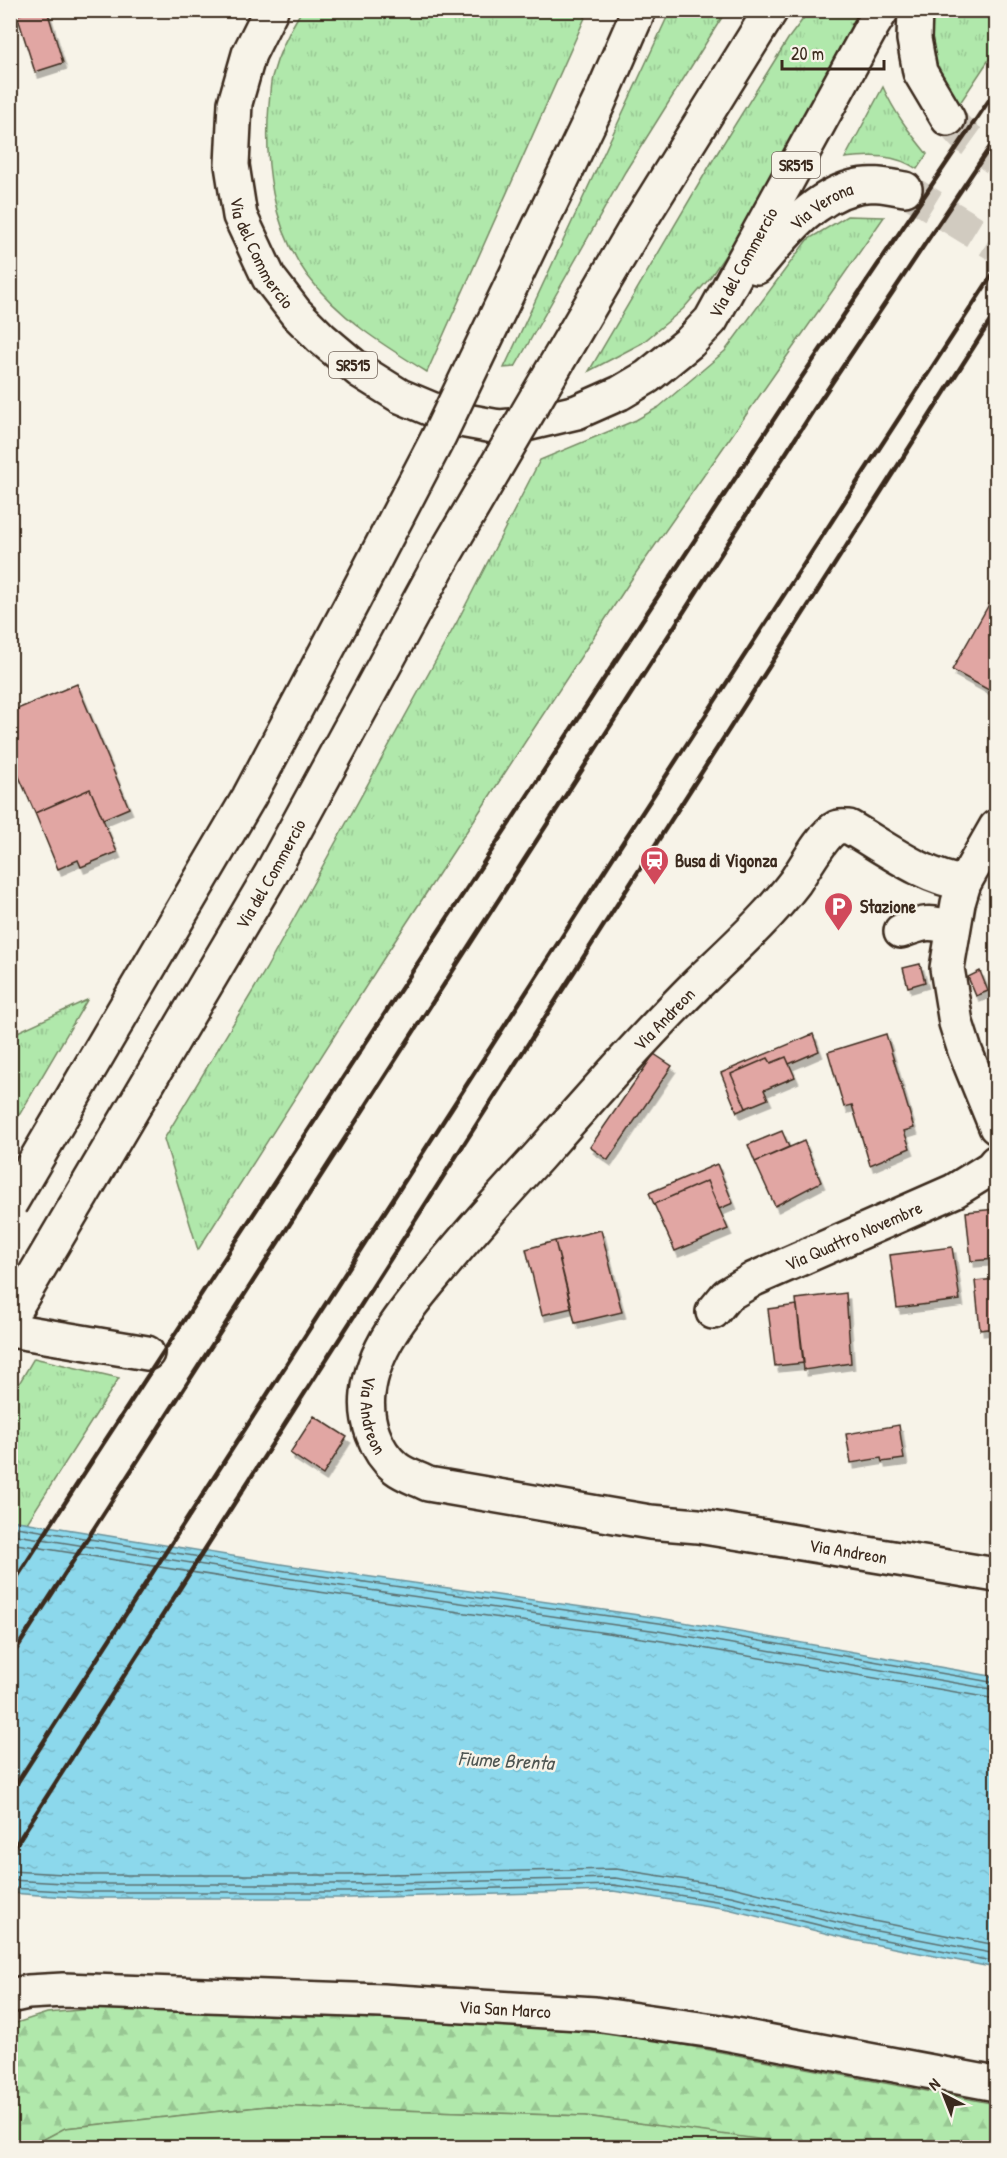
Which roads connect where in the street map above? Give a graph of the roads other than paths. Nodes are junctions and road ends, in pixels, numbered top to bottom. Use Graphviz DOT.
graph roads {
  1 [pos="639,10"];
  2 [pos="771,10"];
  3 [pos="882,10"];
  4 [pos="915,10"];
  5 [pos="267,13"];
  6 [pos="948,119"];
  7 [pos="905,189"];
  8 [pos="711,321"];
  9 [pos="996,827"];
  10 [pos="964,883"];
  11 [pos="953,929"];
  12 [pos="901,931"];
  13 [pos="996,1127"];
  14 [pos="996,1162"];
  15 [pos="10,1204"];
  16 [pos="713,1312"];
  17 [pos="10,1317"];
  18 [pos="10,1330"];
  19 [pos="147,1353"];
  20 [pos="996,1575"];
  21 [pos="10,1996"];
  22 [pos="996,2084"];
  1 -- 15 [label="main road, bridge"];
  2 -- 17 [label="main road, Via del Commercio, bridge"];
  3 -- 8 [label="main road, Via del Commercio / SR515"];
  4 -- 6 [label="main road"];
  5 -- 8 [label="main road, Via del Commercio / SR515"];
  7 -- 8 [label="main road, Via Verona / SR515"];
  9 -- 10 [label="main road"];
  10 -- 11 [label="main road"];
  10 -- 20 [label="main road, Via Andreon"];
  11 -- 12 [label="main road"];
  11 -- 13 [label="main road"];
  14 -- 16 [label="main road, Via Quattro Novembre"];
  18 -- 19 [label="main road"];
  21 -- 22 [label="main road, Via San Marco"];
}
